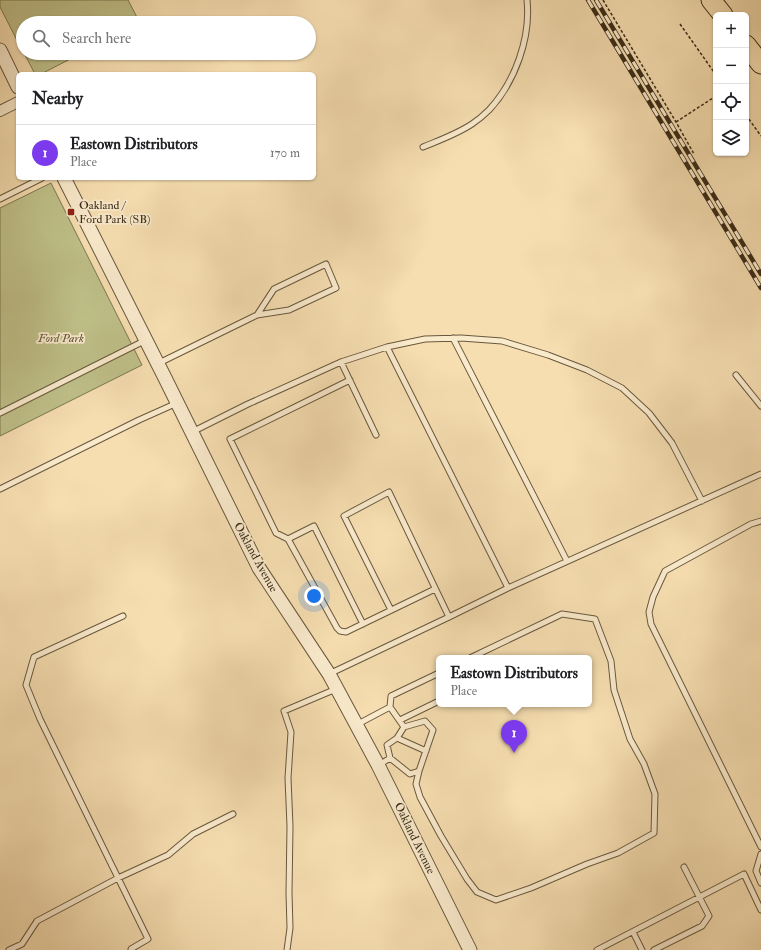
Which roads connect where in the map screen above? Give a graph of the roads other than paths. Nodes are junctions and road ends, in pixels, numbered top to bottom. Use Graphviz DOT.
graph roads {
  1 [pos="527,0"];
  2 [pos="711,0"];
  3 [pos="721,12"];
  4 [pos="748,48"];
  5 [pos="0,50"];
  6 [pos="761,64"];
  7 [pos="16,83"];
  8 [pos="16,103"];
  9 [pos="0,111"];
  10 [pos="423,147"];
  11 [pos="38,180"];
  12 [pos="65,180"];
  13 [pos="0,199"];
  14 [pos="257,315"];
  15 [pos="453,338"];
  16 [pos="146,340"];
  17 [pos="387,347"];
  18 [pos="341,362"];
  19 [pos="158,364"];
  20 [pos="736,375"];
  21 [pos="350,380"];
  22 [pos="178,403"];
  23 [pos="761,406"];
  24 [pos="0,413"];
  25 [pos="192,432"];
  26 [pos="376,435"];
  27 [pos="761,474"];
  28 [pos="0,489"];
  29 [pos="702,501"];
  30 [pos="761,521"];
  31 [pos="288,539"];
  32 [pos="567,561"];
  33 [pos="508,588"];
  34 [pos="435,589"];
  35 [pos="391,610"];
  36 [pos="123,616"];
  37 [pos="449,617"];
  38 [pos="363,624"];
  39 [pos="476,655"];
  40 [pos="329,674"];
  41 [pos="436,674"];
  42 [pos="337,688"];
  43 [pos="436,702"];
  44 [pos="390,707"];
  45 [pos="400,720"];
  46 [pos="357,725"];
  47 [pos="404,727"];
  48 [pos="397,738"];
  49 [pos="426,751"];
  50 [pos="390,758"];
  51 [pos="378,765"];
  52 [pos="419,771"];
  53 [pos="233,814"];
  54 [pos="761,847"];
  55 [pos="761,854"];
  56 [pos="684,868"];
  57 [pos="118,878"];
  58 [pos="761,883"];
  59 [pos="700,897"];
  60 [pos="761,910"];
  61 [pos="633,932"];
  62 [pos="9,950"];
  63 [pos="130,950"];
  64 [pos="287,950"];
  65 [pos="470,950"];
  66 [pos="597,950"];
  67 [pos="642,950"];
  68 [pos="654,950"];
  1 -- 10 [label="lane"];
  2 -- 3 [label="highway"];
  4 -- 6 [label="highway"];
  5 -- 7 [label="street"];
  8 -- 9 [label="street"];
  11 -- 13 [label="lane"];
  12 -- 16 [label="street, Oakland Avenue"];
  14 -- 14 [label="lane"];
  14 -- 19 [label="lane"];
  15 -- 17 [label="lane"];
  15 -- 29 [label="lane"];
  15 -- 32 [label="lane"];
  16 -- 19 [label="street, Oakland Avenue"];
  16 -- 24 [label="lane"];
  17 -- 18 [label="lane"];
  17 -- 33 [label="lane"];
  18 -- 21 [label="lane"];
  18 -- 25 [label="lane"];
  19 -- 22 [label="street, Oakland Avenue"];
  20 -- 23 [label="lane"];
  21 -- 26 [label="lane"];
  21 -- 31 [label="lane"];
  22 -- 25 [label="street, Oakland Avenue"];
  22 -- 28 [label="lane"];
  25 -- 40 [label="street, Oakland Avenue"];
  27 -- 29 [label="lane"];
  29 -- 32 [label="lane"];
  30 -- 54 [label="lane"];
  31 -- 38 [label="lane"];
  31 -- 38 [label="lane"];
  32 -- 33 [label="lane"];
  33 -- 37 [label="lane"];
  34 -- 35 [label="lane"];
  34 -- 35 [label="lane"];
  34 -- 37 [label="lane"];
  35 -- 38 [label="lane"];
  36 -- 57 [label="lane"];
  37 -- 40 [label="lane"];
  39 -- 52 [label="lane"];
  40 -- 42 [label="street, Oakland Avenue"];
  41 -- 44 [label="lane"];
  42 -- 46 [label="street, Oakland Avenue"];
  42 -- 64 [label="lane"];
  43 -- 45 [label="lane"];
  44 -- 45 [label="lane"];
  44 -- 46 [label="lane"];
  45 -- 47 [label="lane"];
  46 -- 51 [label="street, Oakland Avenue"];
  47 -- 48 [label="lane"];
  47 -- 49 [label="lane"];
  48 -- 49 [label="lane"];
  48 -- 50 [label="lane"];
  49 -- 52 [label="lane"];
  50 -- 51 [label="lane"];
  50 -- 52 [label="lane"];
  51 -- 65 [label="street, Oakland Avenue"];
  53 -- 57 [label="lane"];
  55 -- 58 [label="lane"];
  56 -- 59 [label="lane"];
  57 -- 62 [label="lane"];
  57 -- 63 [label="lane"];
  59 -- 60 [label="lane"];
  59 -- 61 [label="lane"];
  59 -- 68 [label="lane"];
  61 -- 66 [label="lane"];
  61 -- 67 [label="lane"];
}
